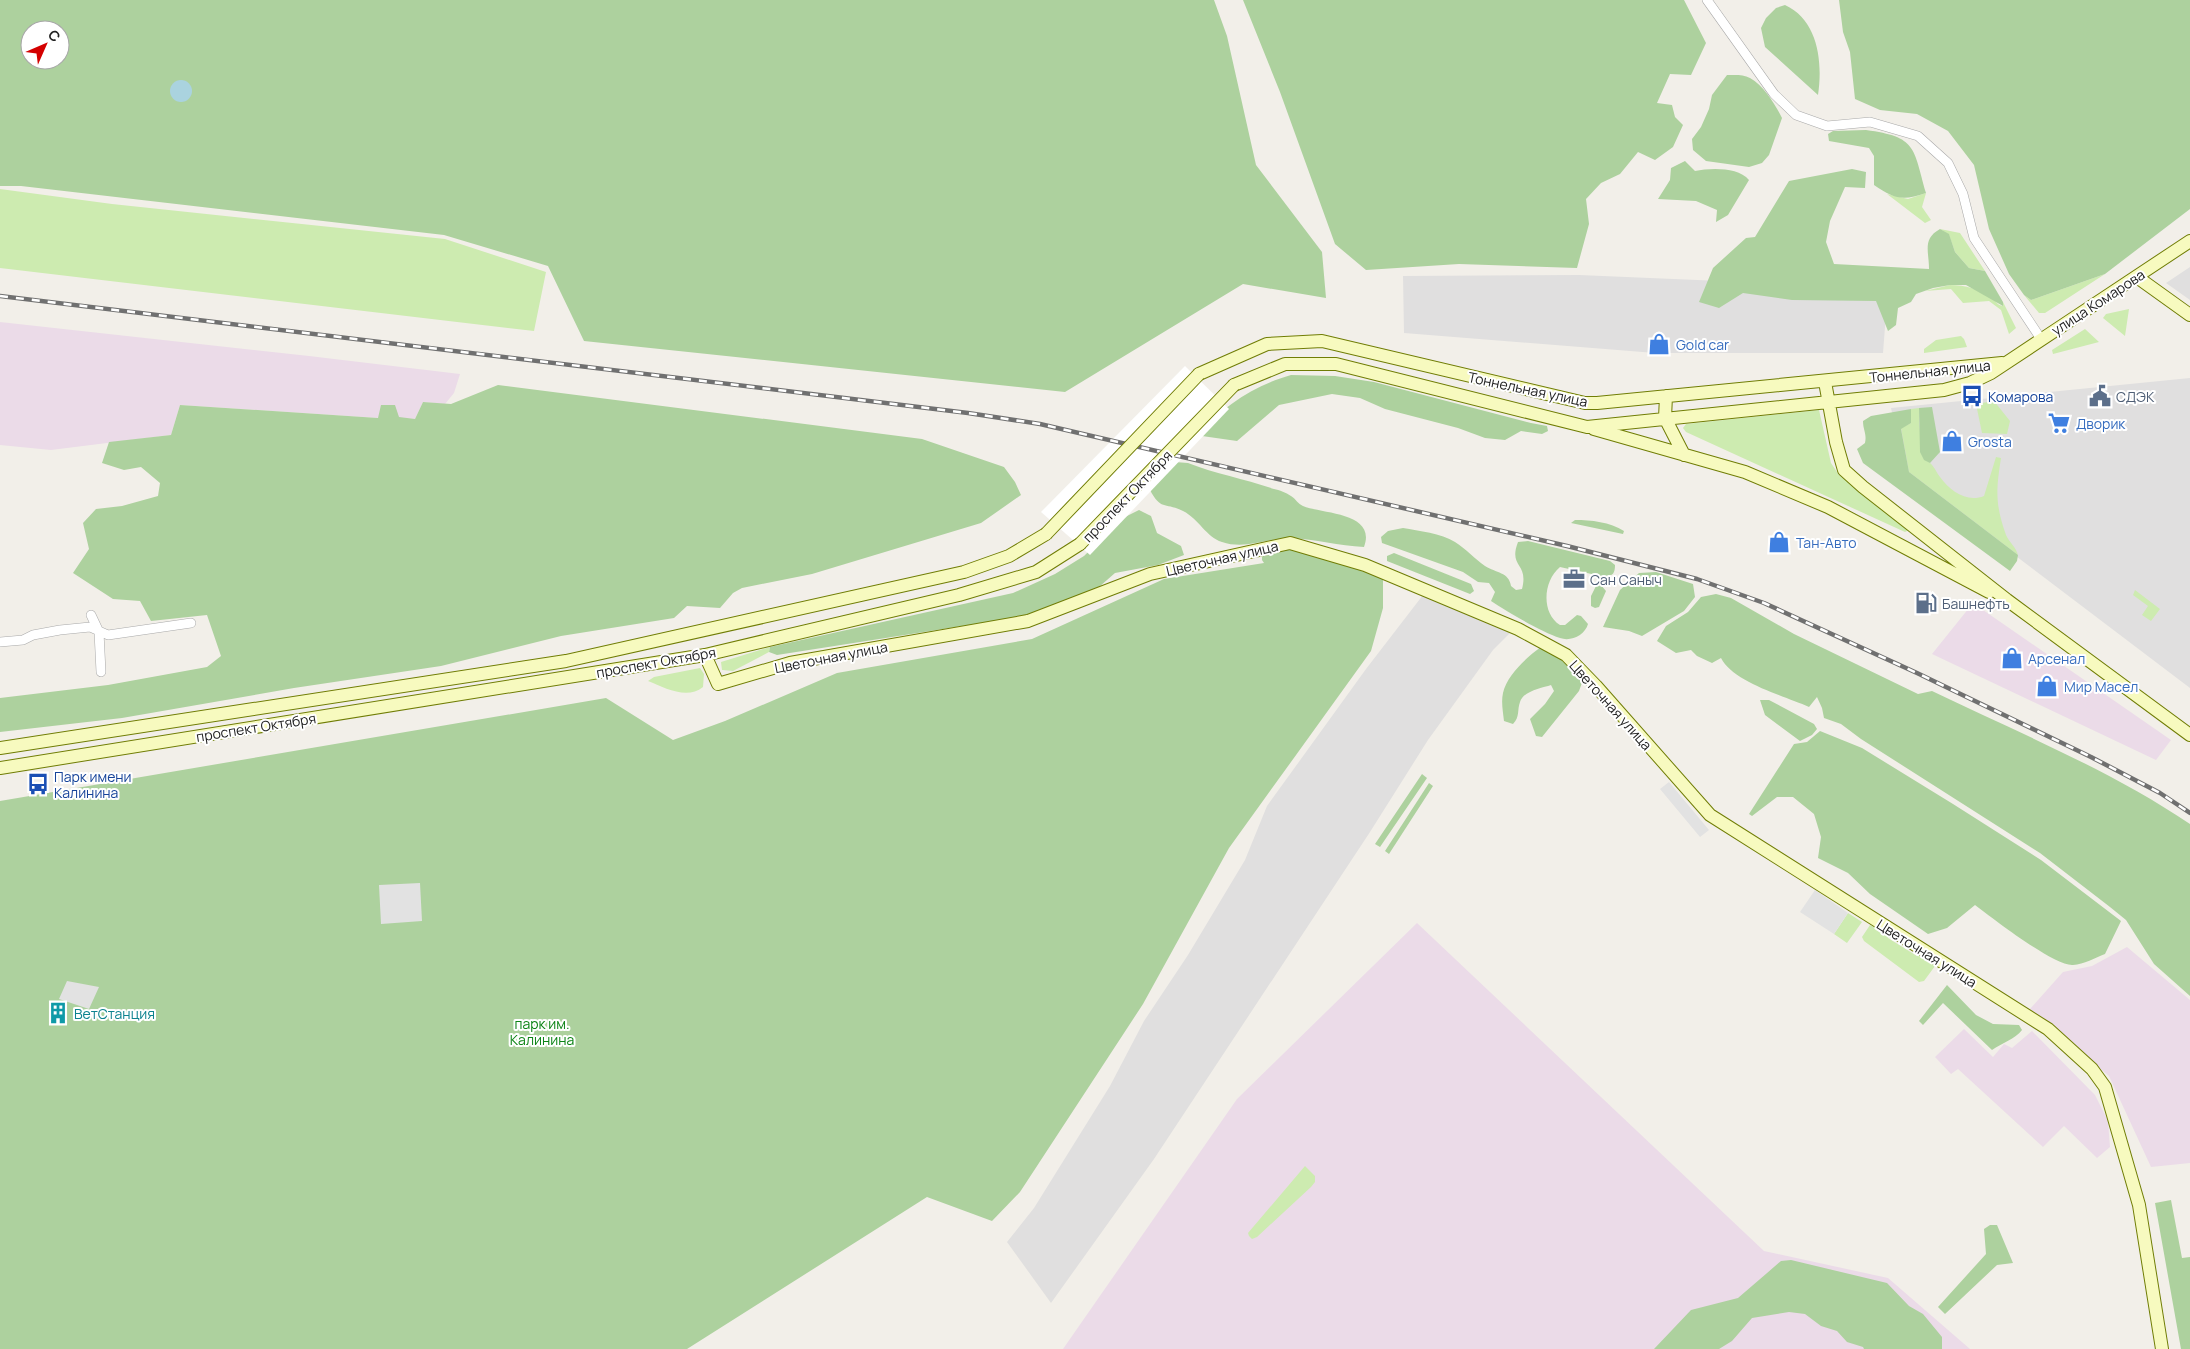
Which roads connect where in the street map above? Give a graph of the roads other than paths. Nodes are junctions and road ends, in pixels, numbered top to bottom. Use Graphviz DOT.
graph roads {
  1 [pos="1707,0"];
  2 [pos="2190,241"];
  3 [pos="2137,277"];
  4 [pos="2190,315"];
  5 [pos="2041,339"];
  6 [pos="2005,363"];
  7 [pos="1199,374"];
  8 [pos="1825,382"];
  9 [pos="1234,385"];
  10 [pos="1666,396"];
  11 [pos="1828,401"];
  12 [pos="1666,418"];
  13 [pos="1587,427"];
  14 [pos="1684,455"];
  15 [pos="2008,600"];
  16 [pos="91,615"];
  17 [pos="191,623"];
  18 [pos="99,632"];
  19 [pos="0,642"];
  20 [pos="704,655"];
  21 [pos="101,672"];
  22 [pos="2190,735"];
  23 [pos="0,748"];
  24 [pos="0,768"];
  25 [pos="2162,1349"];
  1 -- 5 [label="street"];
  2 -- 3 [label="main road, улица Комарова"];
  3 -- 4 [label="main road"];
  3 -- 5 [label="main road, улица Комарова"];
  5 -- 6 [label="main road, улица Комарова"];
  6 -- 8 [label="main road, Тоннельная улица"];
  6 -- 11 [label="main road, Тоннельная улица"];
  7 -- 10 [label="main road, Тоннельная улица"];
  7 -- 23 [label="main road, проспект Октября, bridge"];
  8 -- 10 [label="main road, Тоннельная улица"];
  8 -- 11 [label="main road"];
  9 -- 13 [label="main road, Тоннельная улица"];
  9 -- 20 [label="main road, проспект Октября, bridge"];
  10 -- 12 [label="main road"];
  11 -- 12 [label="main road, Тоннельная улица"];
  11 -- 15 [label="main road"];
  12 -- 13 [label="main road, Тоннельная улица"];
  12 -- 14 [label="main road"];
  13 -- 14 [label="main road"];
  14 -- 15 [label="main road"];
  15 -- 22 [label="main road"];
  16 -- 18 [label="street"];
  17 -- 18 [label="street"];
  18 -- 19 [label="street"];
  18 -- 21 [label="street"];
  20 -- 24 [label="main road, проспект Октября"];
  20 -- 25 [label="main road, Цветочная улица"];
}
